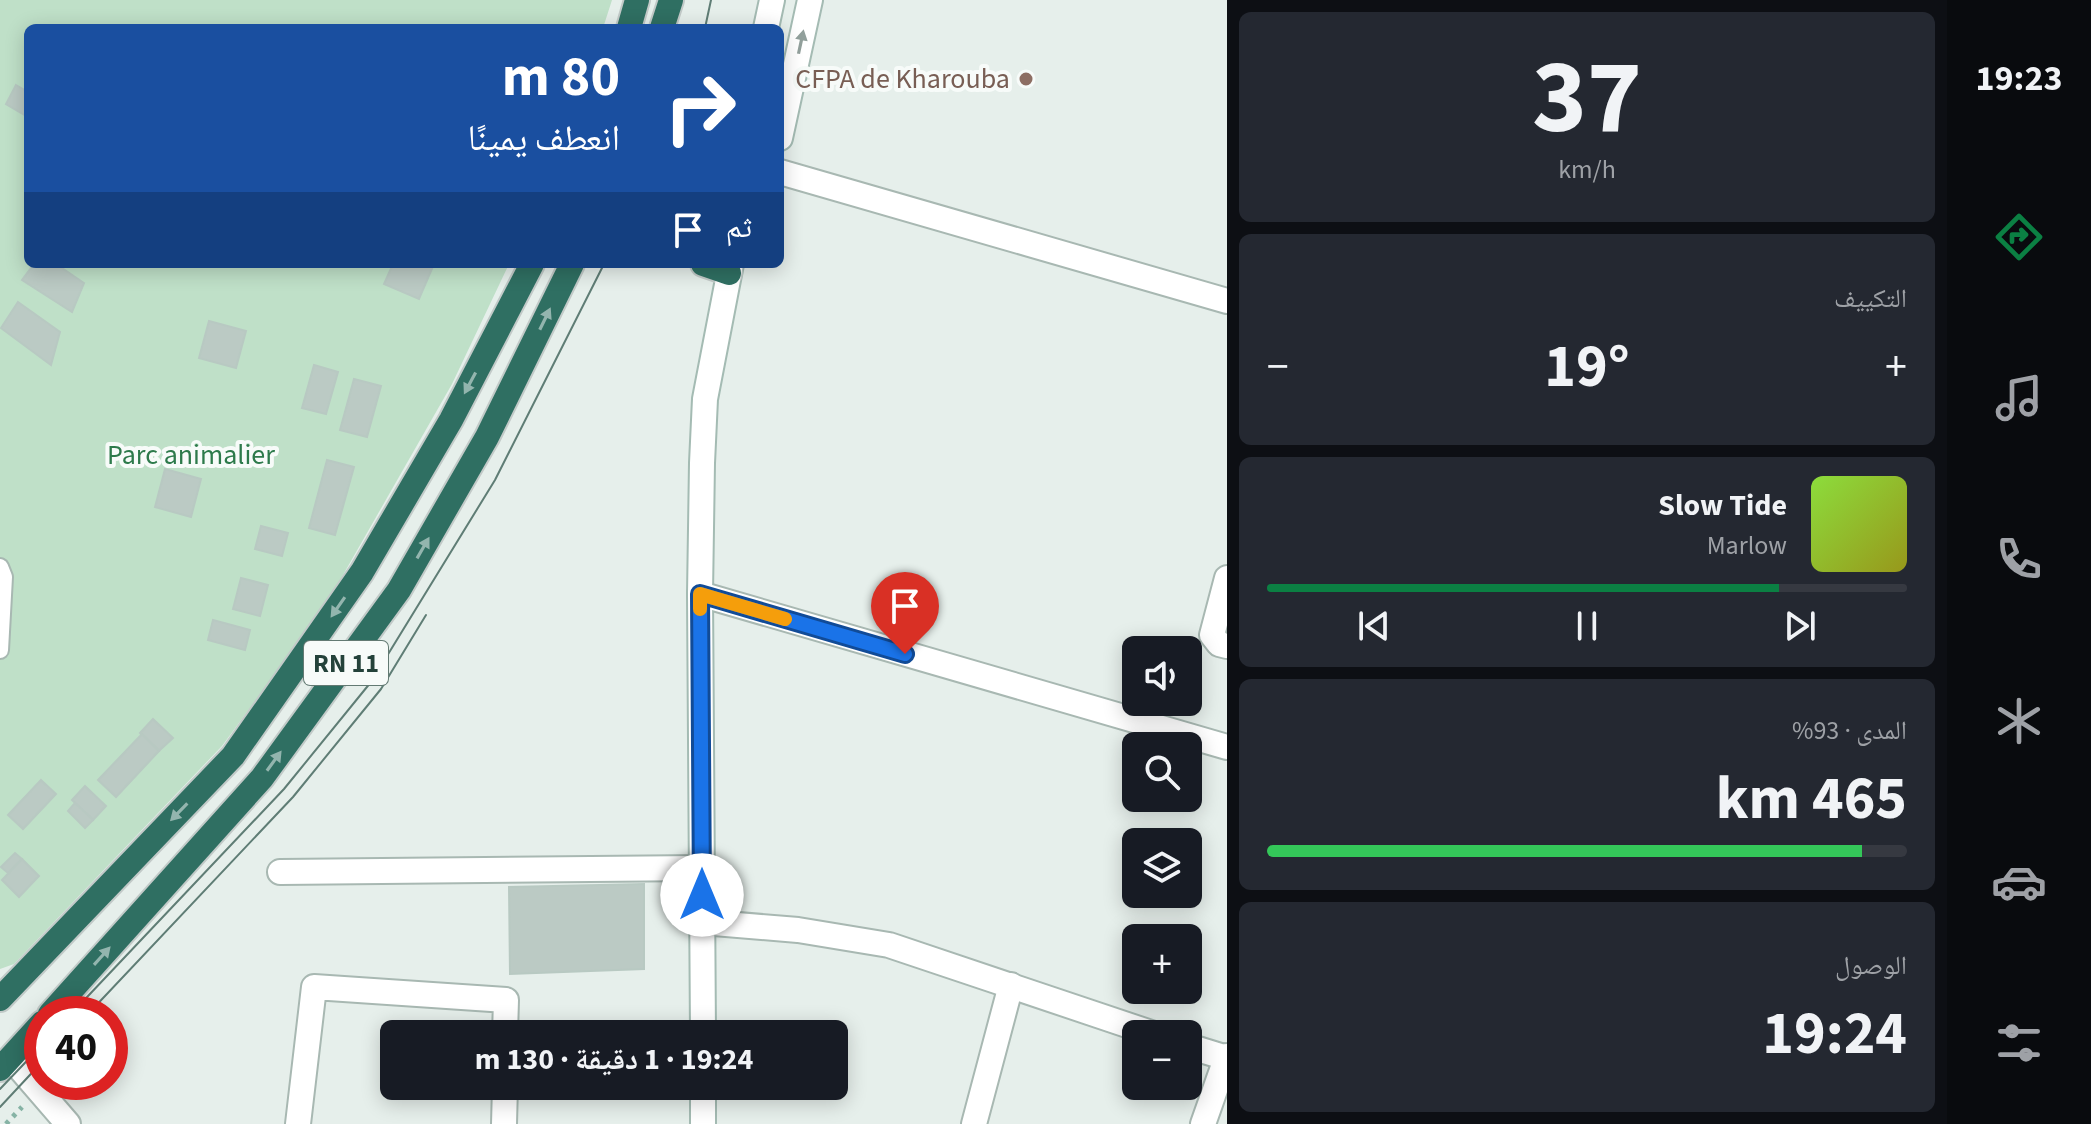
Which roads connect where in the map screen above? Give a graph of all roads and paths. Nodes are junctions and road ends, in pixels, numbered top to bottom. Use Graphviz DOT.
graph roads {
  1 [pos="637,0"];
  2 [pos="671,0"];
  3 [pos="772,0"];
  4 [pos="810,0"];
  5 [pos="630,24"];
  6 [pos="663,24"];
  7 [pos="767,24"];
  8 [pos="784,120"];
  9 [pos="784,173"];
  10 [pos="530,268"];
  11 [pos="570,268"];
  12 [pos="730,268"];
  13 [pos="1227,301"];
  14 [pos="0,567"];
  15 [pos="1227,578"];
  16 [pos="700,594"];
  17 [pos="1227,646"];
  18 [pos="0,650"];
  19 [pos="1227,747"];
  20 [pos="701,868"];
  21 [pos="280,872"];
  22 [pos="702,922"];
  23 [pos="1011,985"];
  24 [pos="66,996"];
  25 [pos="0,999"];
  26 [pos="505,1020"];
  27 [pos="703,1020"];
  28 [pos="1122,1023"];
  29 [pos="24,1043"];
  30 [pos="1202,1050"];
  31 [pos="1227,1058"];
  32 [pos="5,1064"];
  33 [pos="505,1100"];
  34 [pos="703,1100"];
  35 [pos="68,1124"];
  36 [pos="298,1124"];
  37 [pos="504,1124"];
  38 [pos="703,1124"];
  39 [pos="974,1124"];
  40 [pos="1203,1124"];
  1 -- 5 [label="highway"];
  2 -- 6 [label="highway"];
  3 -- 7 [label="street"];
  8 -- 4 [label="street, one-way"];
  9 -- 13 [label="street"];
  10 -- 25 [label="highway, RN 11, one-way"];
  24 -- 11 [label="highway, RN 11, one-way"];
  12 -- 16 [label="street"];
  14 -- 18 [label="lane"];
  15 -- 17 [label="street"];
  16 -- 19 [label="street"];
  16 -- 20 [label="street"];
  20 -- 21 [label="street"];
  20 -- 22 [label="street"];
  22 -- 23 [label="street"];
  22 -- 27 [label="street"];
  23 -- 28 [label="street"];
  23 -- 39 [label="street"];
  26 -- 36 [label="street"];
  29 -- 32 [label="highway"];
  30 -- 31 [label="street"];
  31 -- 40 [label="street"];
  32 -- 35 [label="street"];
  33 -- 37 [label="street"];
  34 -- 38 [label="street"];
}
